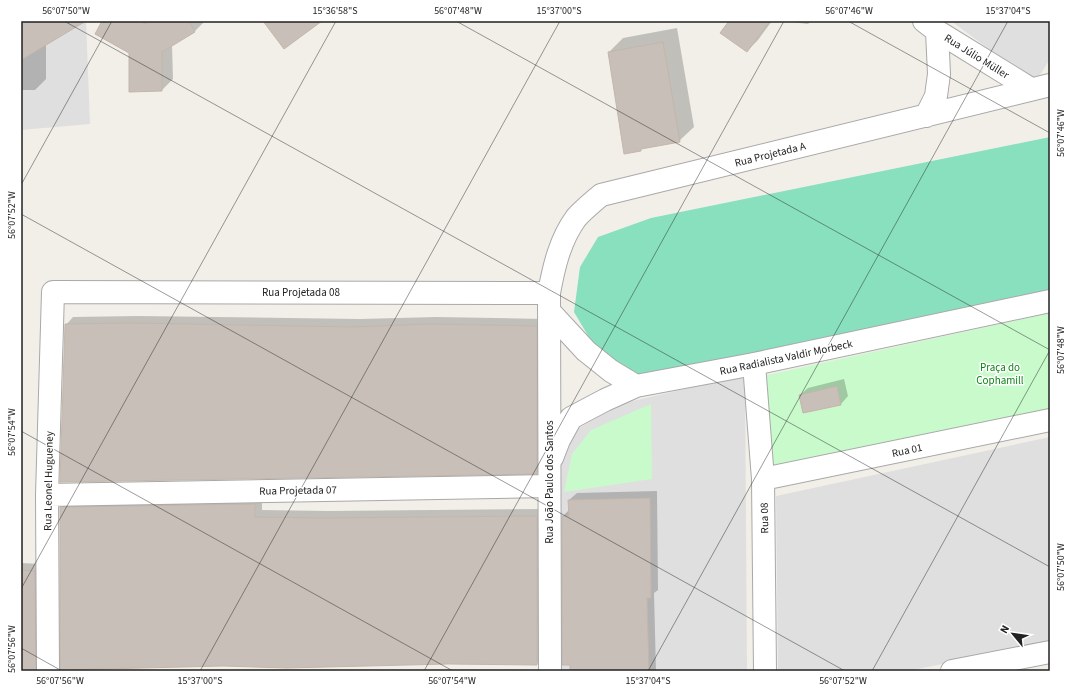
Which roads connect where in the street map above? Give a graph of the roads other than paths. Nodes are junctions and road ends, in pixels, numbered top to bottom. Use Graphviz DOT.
graph roads {
  1 [pos="931,26"];
  2 [pos="1040,87"];
  3 [pos="926,116"];
  4 [pos="53,292"];
  5 [pos="1050,301"];
  6 [pos="549,302"];
  7 [pos="754,364"];
  8 [pos="636,386"];
  9 [pos="1050,420"];
  10 [pos="549,476"];
  11 [pos="763,479"];
  12 [pos="47,495"];
  13 [pos="1050,652"];
  14 [pos="48,671"];
  15 [pos="550,671"];
  16 [pos="765,671"];
  17 [pos="952,671"];
  1 -- 2 [label="street, Rua Júlio Müller"];
  1 -- 3 [label="street"];
  2 -- 3 [label="street, Rua Projetada A"];
  3 -- 6 [label="street, Rua Projetada A"];
  4 -- 6 [label="street, Rua Projetada 08"];
  4 -- 12 [label="street, Rua Leonel Hugueney"];
  5 -- 7 [label="street, Rua Radialista Valdir Morbeck"];
  6 -- 8 [label="street"];
  6 -- 10 [label="street, Rua João Paulo dos Santos"];
  7 -- 8 [label="street, Rua Radialista Valdir Morbeck"];
  7 -- 11 [label="street, Rua 08"];
  8 -- 10 [label="street"];
  9 -- 11 [label="street, Rua 01"];
  10 -- 12 [label="street, Rua Projetada 07"];
  10 -- 15 [label="street, Rua João Paulo dos Santos"];
  11 -- 16 [label="street, Rua 08"];
  12 -- 14 [label="street, Rua Leonel Hugueney"];
  13 -- 17 [label="street"];
}
